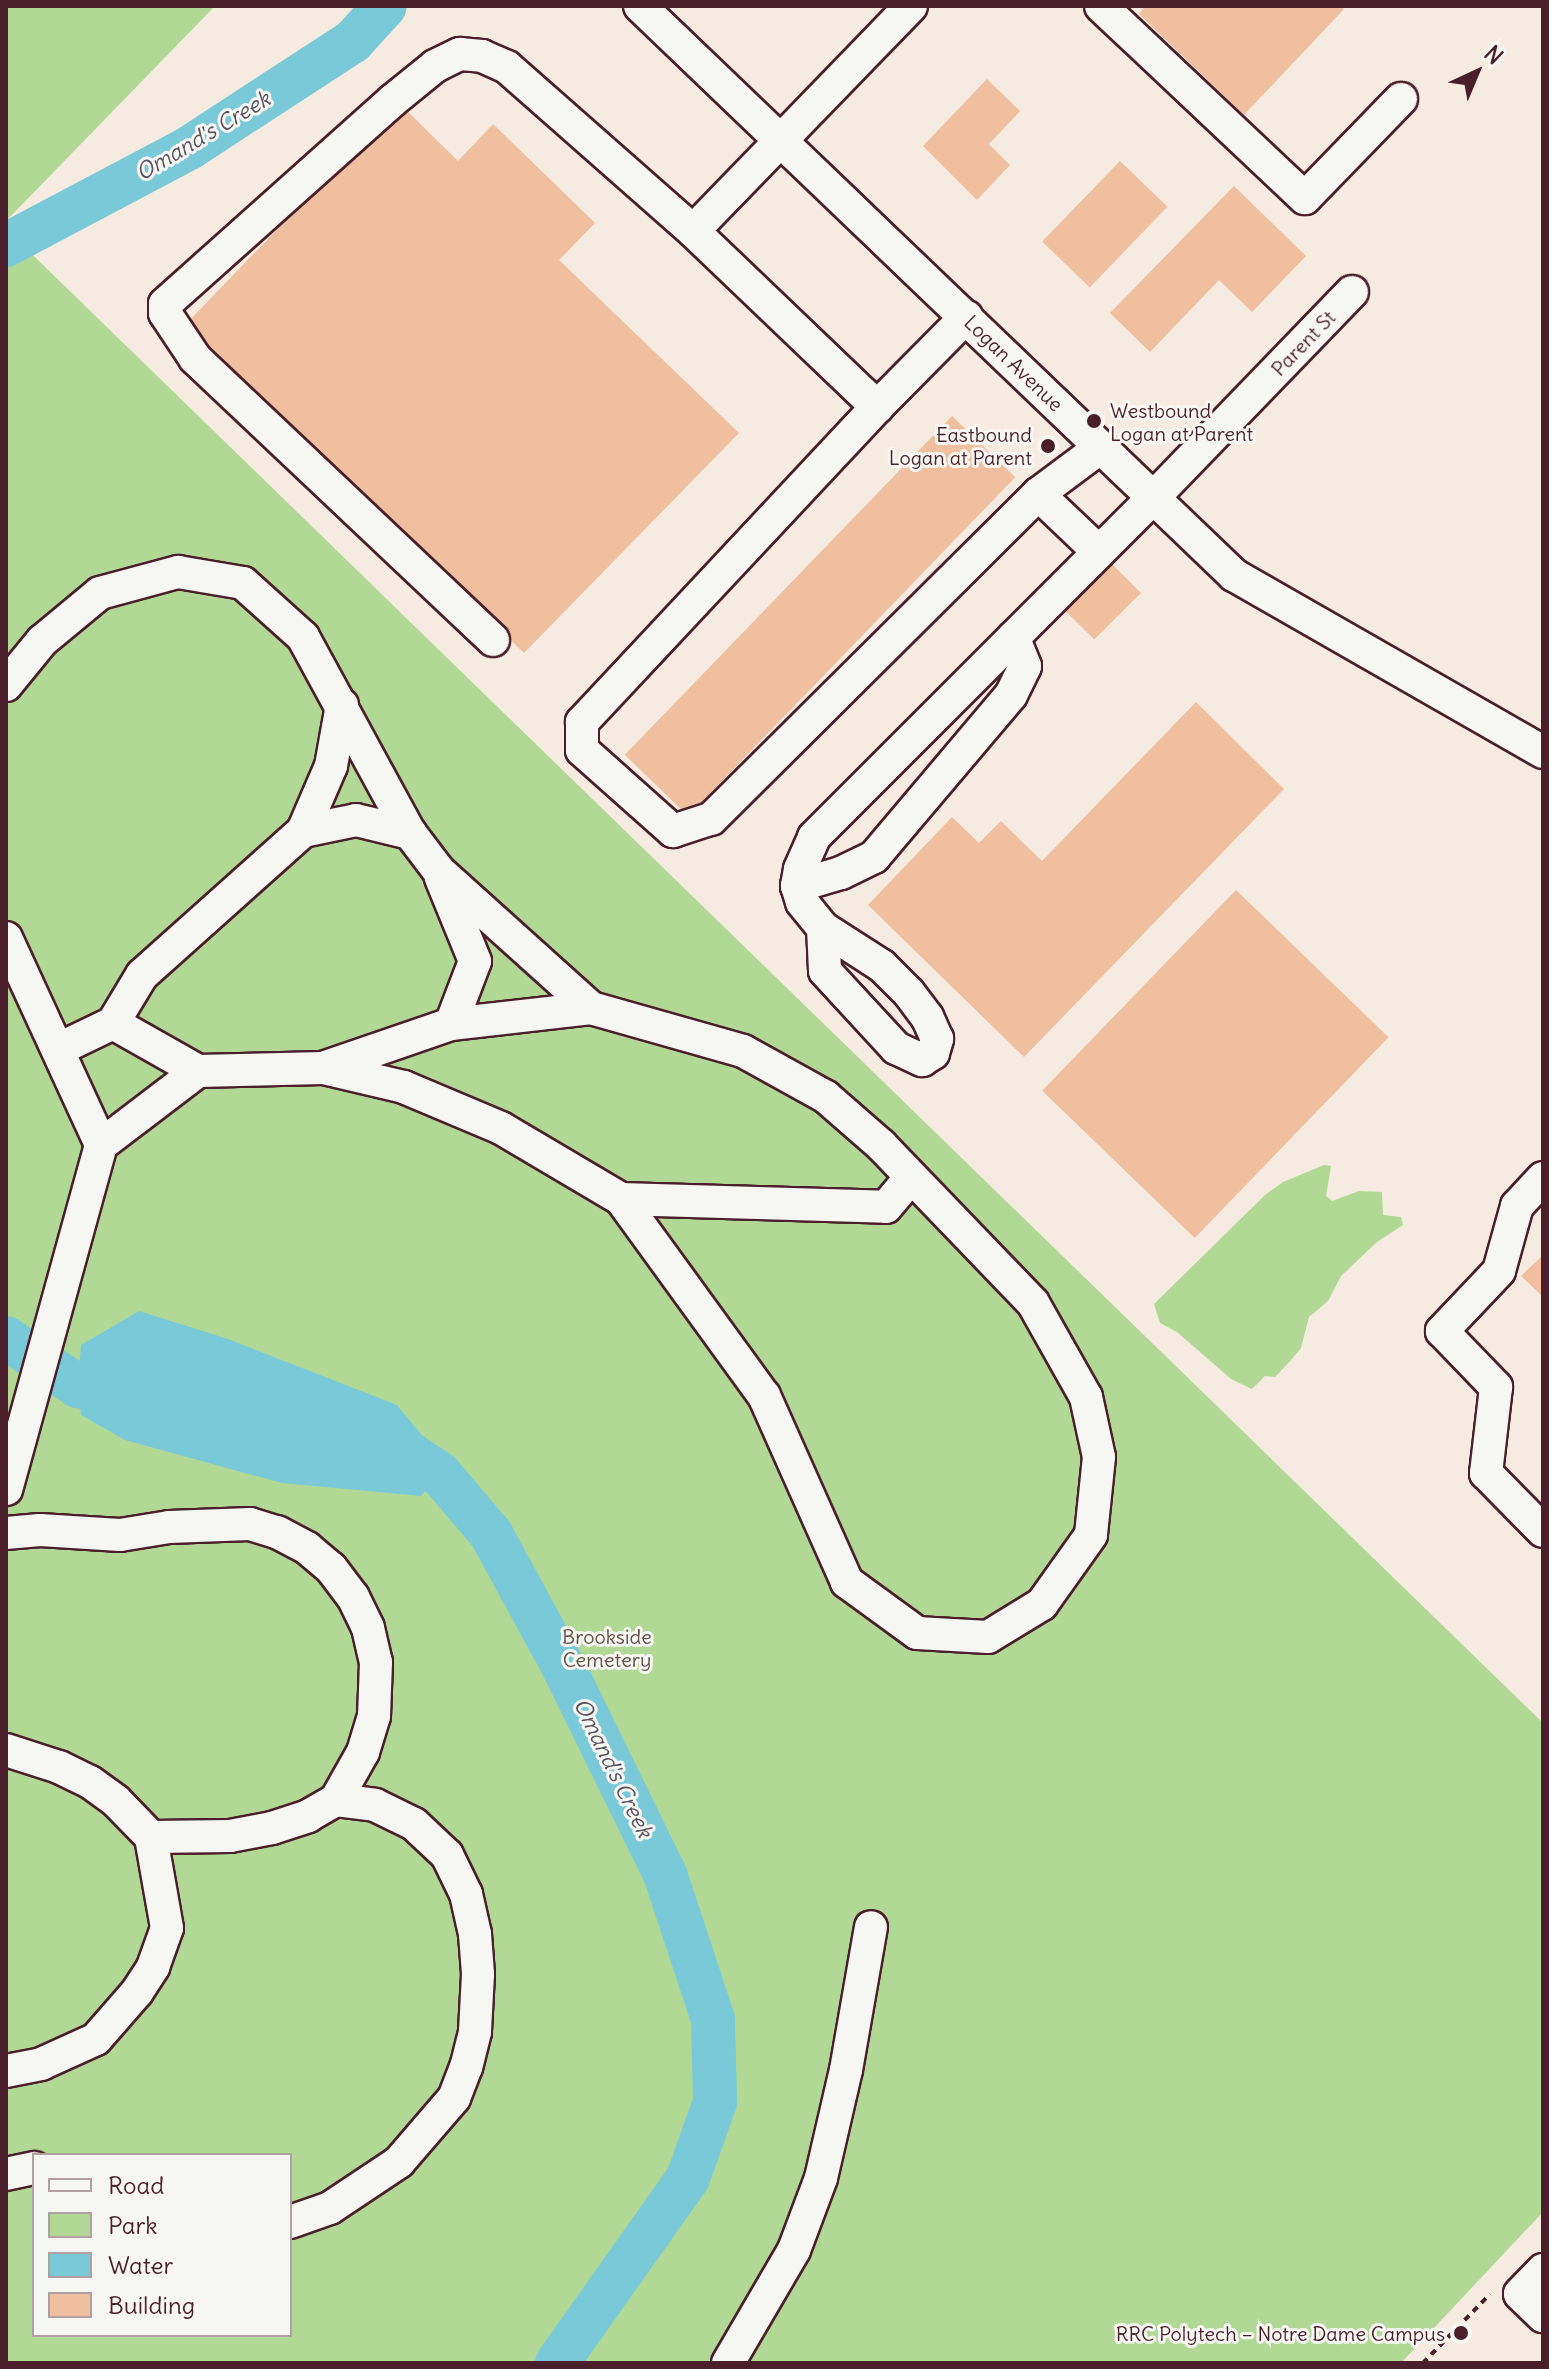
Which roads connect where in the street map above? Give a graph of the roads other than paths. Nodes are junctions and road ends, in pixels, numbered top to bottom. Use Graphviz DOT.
graph roads {
  1 [pos="640,6"];
  2 [pos="911,6"];
  3 [pos="1101,6"];
  4 [pos="1401,99"];
  5 [pos="784,140"];
  6 [pos="693,231"];
  7 [pos="1352,292"];
  8 [pos="966,317"];
  9 [pos="877,407"];
  10 [pos="1101,447"];
  11 [pos="1038,494"];
  12 [pos="1154,497"];
  13 [pos="1099,552"];
  14 [pos="1013,637"];
  15 [pos="493,640"];
  16 [pos="6,685"];
  17 [pos="342,705"];
  18 [pos="1543,752"];
  19 [pos="303,831"];
  20 [pos="410,833"];
  21 [pos="439,871"];
  22 [pos="797,886"];
  23 [pos="823,928"];
  24 [pos="6,938"];
  25 [pos="591,1008"];
  26 [pos="113,1023"];
  27 [pos="451,1024"];
  28 [pos="59,1049"];
  29 [pos="323,1068"];
  30 [pos="198,1071"];
  31 [pos="101,1145"];
  32 [pos="911,1177"];
  33 [pos="1543,1178"];
  34 [pos="621,1199"];
  35 [pos="6,1489"];
  36 [pos="1543,1531"];
  37 [pos="6,1533"];
  38 [pos="6,1750"];
  39 [pos="336,1800"];
  40 [pos="151,1837"];
  41 [pos="871,1927"];
  42 [pos="6,2071"];
  43 [pos="32,2168"];
  44 [pos="6,2174"];
  45 [pos="292,2221"];
  46 [pos="1543,2270"];
  47 [pos="1543,2316"];
  48 [pos="728,2363"];
  1 -- 5 [label="street, Logan Avenue"];
  2 -- 5 [label="street"];
  3 -- 4 [label="street"];
  5 -- 6 [label="street"];
  5 -- 8 [label="street, Logan Avenue"];
  6 -- 9 [label="street"];
  6 -- 15 [label="street"];
  7 -- 12 [label="street, Parent St"];
  8 -- 9 [label="street"];
  8 -- 10 [label="street, Logan Avenue"];
  9 -- 11 [label="street"];
  10 -- 11 [label="street"];
  10 -- 12 [label="street, Logan Avenue"];
  11 -- 13 [label="street"];
  12 -- 13 [label="street, Parent St"];
  12 -- 18 [label="street, Logan Avenue"];
  13 -- 14 [label="street, Parent St"];
  14 -- 22 [label="street, Parent St"];
  14 -- 22 [label="street"];
  16 -- 17 [label="street"];
  17 -- 19 [label="street"];
  17 -- 20 [label="street"];
  19 -- 20 [label="street"];
  19 -- 26 [label="street"];
  20 -- 21 [label="street"];
  21 -- 25 [label="street"];
  21 -- 27 [label="street"];
  22 -- 23 [label="street"];
  24 -- 28 [label="street"];
  25 -- 27 [label="street"];
  25 -- 32 [label="street"];
  26 -- 28 [label="street"];
  26 -- 30 [label="street"];
  27 -- 29 [label="street"];
  28 -- 31 [label="street"];
  29 -- 30 [label="street"];
  29 -- 34 [label="street"];
  30 -- 31 [label="street"];
  31 -- 35 [label="street"];
  32 -- 34 [label="street"];
  32 -- 34 [label="street"];
  33 -- 36 [label="street"];
  37 -- 39 [label="street"];
  38 -- 40 [label="street"];
  39 -- 40 [label="street"];
  39 -- 45 [label="street"];
  40 -- 42 [label="street"];
  41 -- 48 [label="street"];
  43 -- 44 [label="street"];
  46 -- 47 [label="street"];
}
